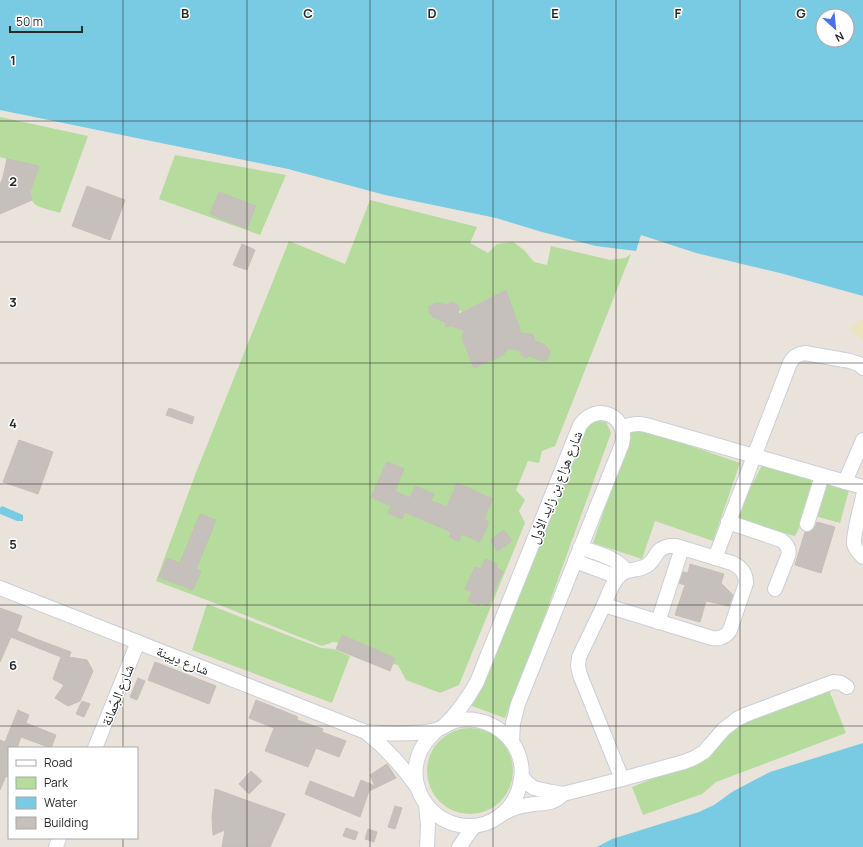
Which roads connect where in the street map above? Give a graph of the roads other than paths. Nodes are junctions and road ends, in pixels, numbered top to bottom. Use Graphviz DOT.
graph roads {
  1 [pos="863,368"];
  2 [pos="622,428"];
  3 [pos="863,440"];
  4 [pos="754,456"];
  5 [pos="822,476"];
  6 [pos="846,482"];
  7 [pos="863,487"];
  8 [pos="863,496"];
  9 [pos="728,522"];
  10 [pos="807,524"];
  11 [pos="580,548"];
  12 [pos="682,548"];
  13 [pos="863,557"];
  14 [pos="715,558"];
  15 [pos="575,561"];
  16 [pos="622,574"];
  17 [pos="0,588"];
  18 [pos="775,589"];
  19 [pos="604,605"];
  20 [pos="658,622"];
  21 [pos="138,642"];
  22 [pos="848,687"];
  23 [pos="441,728"];
  24 [pos="366,732"];
  25 [pos="512,742"];
  26 [pos="95,747"];
  27 [pos="522,776"];
  28 [pos="622,779"];
  29 [pos="418,788"];
  30 [pos="540,797"];
  31 [pos="426,805"];
  32 [pos="503,813"];
  33 [pos="474,826"];
  34 [pos="427,847"];
  35 [pos="459,847"];
  1 -- 4 [label="street"];
  2 -- 4 [label="street"];
  2 -- 11 [label="street"];
  2 -- 23 [label="street, شارع هزاع بن زايد الأول"];
  3 -- 6 [label="street"];
  4 -- 5 [label="street"];
  4 -- 9 [label="street"];
  5 -- 6 [label="street"];
  5 -- 10 [label="street"];
  6 -- 7 [label="street"];
  8 -- 13 [label="street"];
  9 -- 14 [label="street"];
  9 -- 18 [label="street"];
  11 -- 15 [label="street"];
  11 -- 16 [label="street"];
  12 -- 14 [label="street"];
  12 -- 16 [label="street"];
  12 -- 20 [label="street"];
  14 -- 20 [label="street"];
  15 -- 16 [label="street"];
  15 -- 25 [label="street"];
  16 -- 19 [label="street"];
  17 -- 21 [label="street, شارع دِيينة"];
  19 -- 20 [label="street"];
  19 -- 28 [label="street"];
  21 -- 24 [label="street, شارع دِيينة"];
  21 -- 26 [label="street, شارع الجُمانة"];
  22 -- 28 [label="street"];
  23 -- 24 [label="street, شارع دِيينة"];
  23 -- 25 [label="street"];
  23 -- 29 [label="street"];
  24 -- 29 [label="street, شارع دِيينة"];
  25 -- 27 [label="street"];
  27 -- 30 [label="street"];
  27 -- 32 [label="street"];
  28 -- 30 [label="street"];
  29 -- 31 [label="street"];
  30 -- 32 [label="street"];
  31 -- 33 [label="street"];
  31 -- 34 [label="street"];
  32 -- 33 [label="street"];
  33 -- 35 [label="street"];
}
